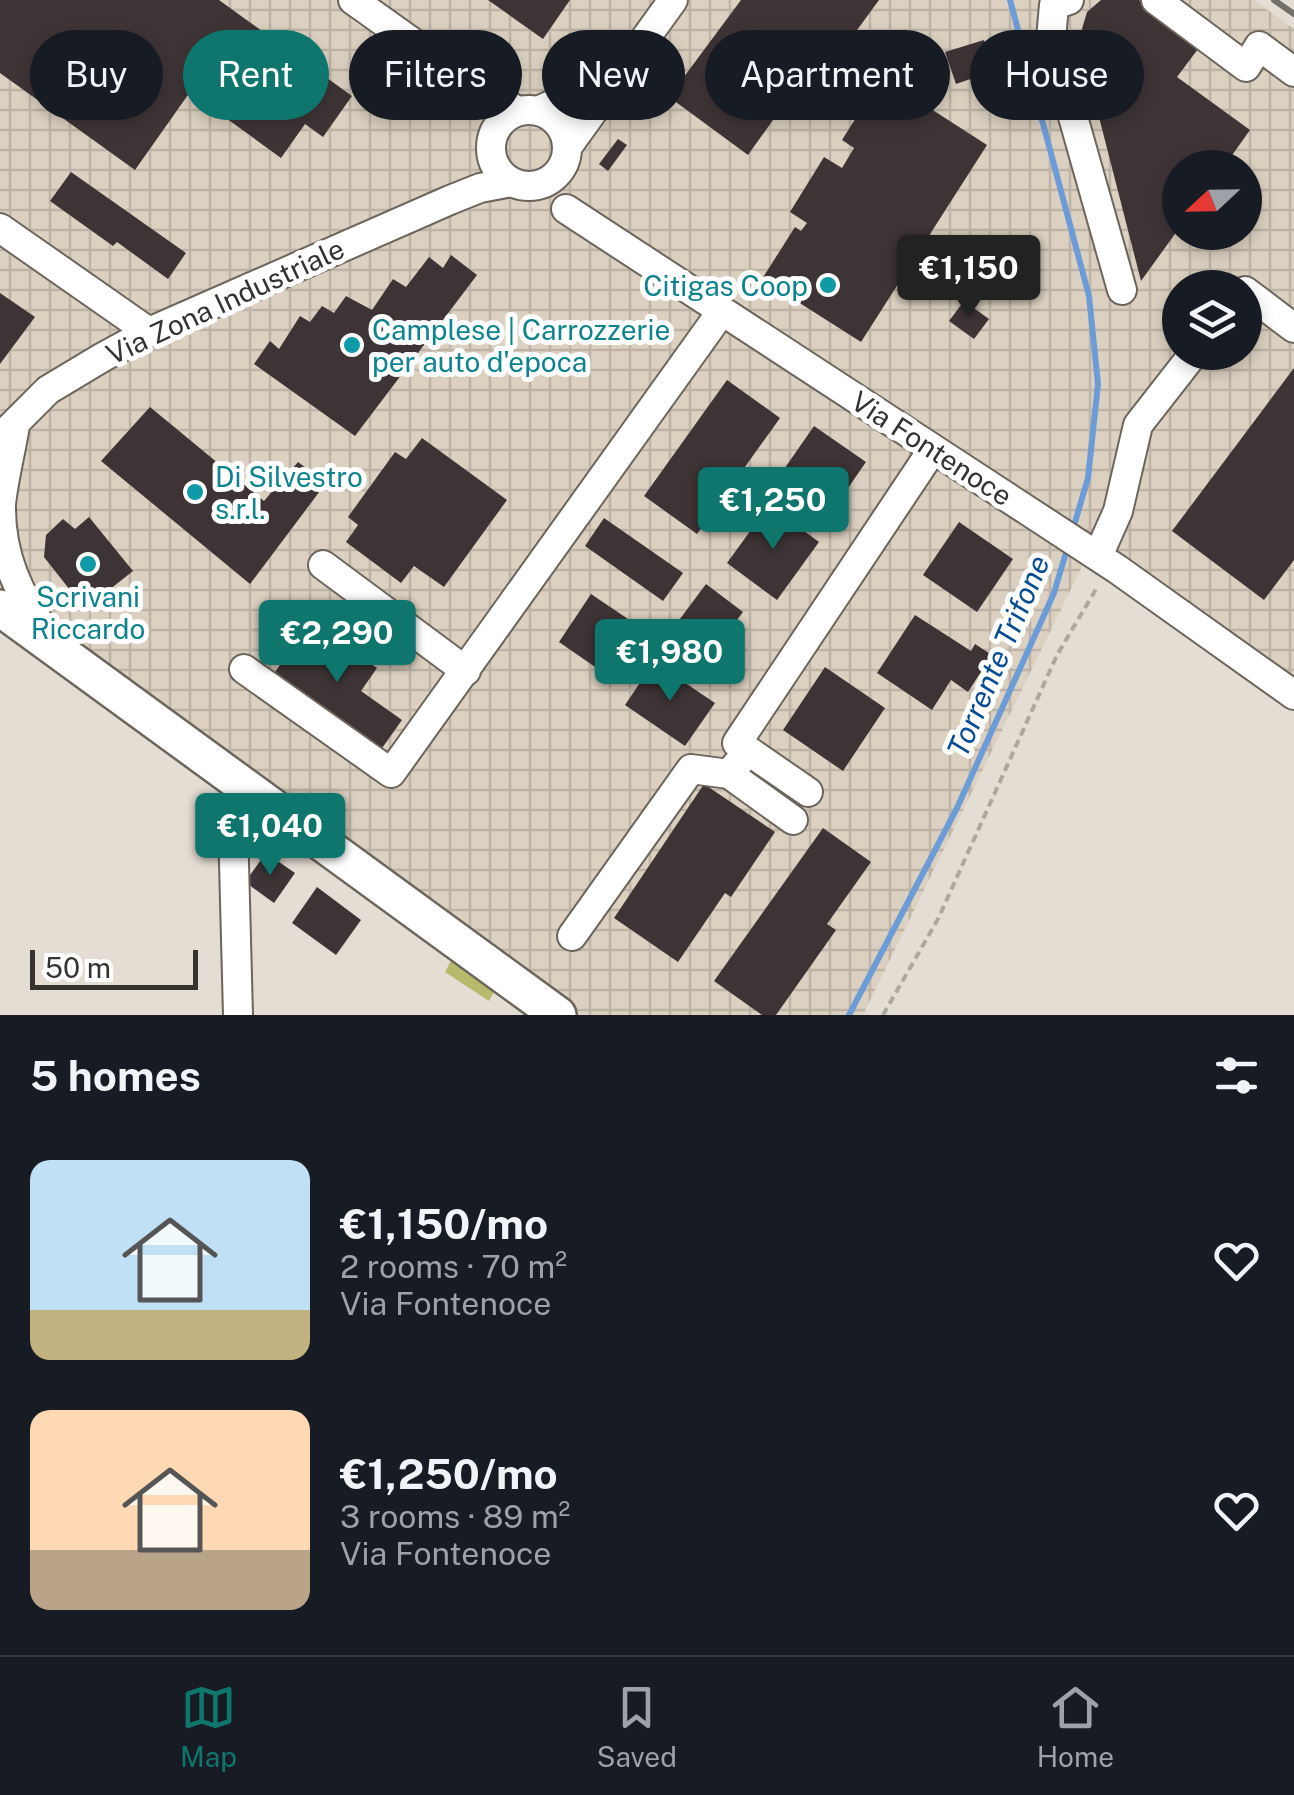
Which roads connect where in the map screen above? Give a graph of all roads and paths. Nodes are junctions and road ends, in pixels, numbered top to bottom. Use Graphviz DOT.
graph roads {
  1 [pos="353,0"];
  2 [pos="673,0"];
  3 [pos="1070,0"];
  4 [pos="1156,0"];
  5 [pos="395,30"];
  6 [pos="651,30"];
  7 [pos="1294,72"];
  8 [pos="542,106"];
  9 [pos="522,107"];
  10 [pos="529,110"];
  11 [pos="485,120"];
  12 [pos="589,120"];
  13 [pos="493,144"];
  14 [pos="565,158"];
  15 [pos="522,184"];
  16 [pos="450,200"];
  17 [pos="566,209"];
  18 [pos="0,228"];
  19 [pos="1122,290"];
  20 [pos="1262,304"];
  21 [pos="722,310"];
  22 [pos="1294,328"];
  23 [pos="149,332"];
  24 [pos="1180,370"];
  25 [pos="4,436"];
  26 [pos="933,449"];
  27 [pos="1101,558"];
  28 [pos="323,565"];
  29 [pos="0,608"];
  30 [pos="60,652"];
  31 [pos="244,669"];
  32 [pos="466,671"];
  33 [pos="1291,686"];
  34 [pos="748,751"];
  35 [pos="729,774"];
  36 [pos="253,792"];
  37 [pos="808,792"];
  38 [pos="793,820"];
  39 [pos="572,936"];
  40 [pos="238,1015"];
  41 [pos="558,1015"];
  42 [pos="883,1015"];
  1 -- 5 [label="street"];
  2 -- 6 [label="street"];
  3 -- 19 [label="street"];
  4 -- 7 [label="street"];
  8 -- 10 [label="street"];
  9 -- 10 [label="street"];
  10 -- 13 [label="street"];
  10 -- 14 [label="street"];
  11 -- 13 [label="street"];
  12 -- 14 [label="street"];
  13 -- 15 [label="street"];
  13 -- 16 [label="street, Via Zona Industriale"];
  14 -- 15 [label="street"];
  14 -- 17 [label="street"];
  15 -- 16 [label="street, Via Zona Industriale"];
  15 -- 17 [label="street, Via Fontenoce"];
  16 -- 23 [label="street, Via Zona Industriale"];
  17 -- 21 [label="street, Via Fontenoce"];
  18 -- 23 [label="street"];
  20 -- 22 [label="street"];
  21 -- 26 [label="street, Via Fontenoce"];
  21 -- 32 [label="street"];
  23 -- 25 [label="street, Via Zona Industriale"];
  24 -- 27 [label="street"];
  25 -- 30 [label="street"];
  26 -- 27 [label="street, Via Fontenoce"];
  26 -- 34 [label="street"];
  27 -- 33 [label="street, Via Fontenoce"];
  27 -- 42 [label="path"];
  28 -- 32 [label="street"];
  29 -- 30 [label="main road"];
  30 -- 36 [label="main road"];
  31 -- 32 [label="street"];
  34 -- 35 [label="street"];
  34 -- 37 [label="street"];
  35 -- 38 [label="street"];
  35 -- 39 [label="street"];
  36 -- 40 [label="street"];
  36 -- 41 [label="main road"];
}
